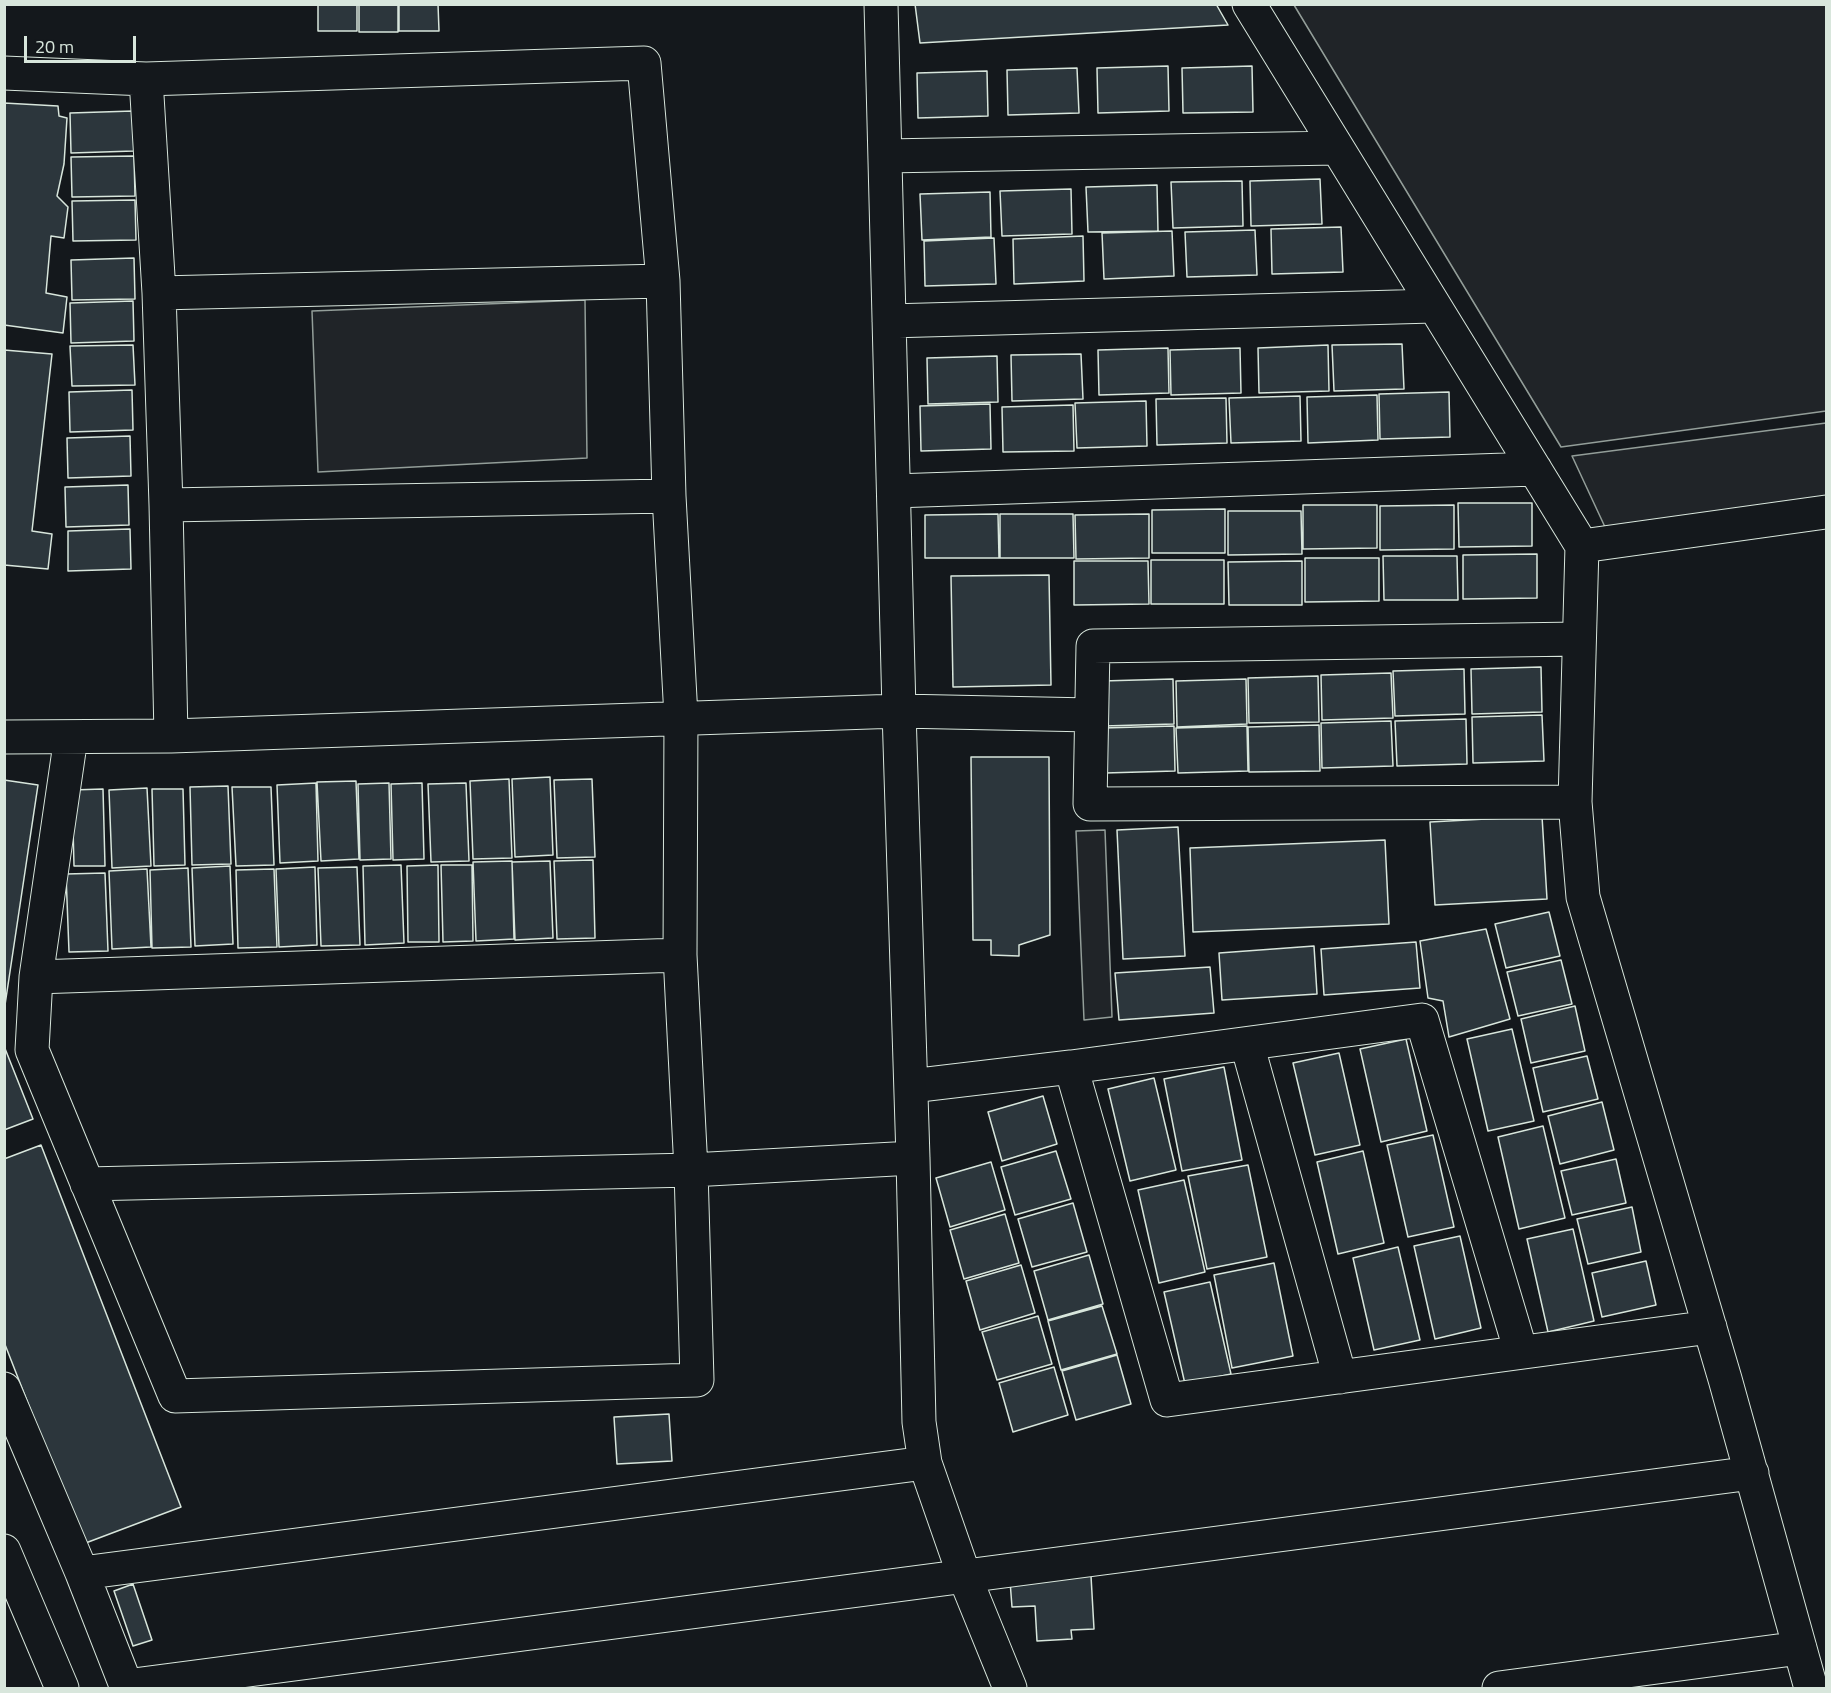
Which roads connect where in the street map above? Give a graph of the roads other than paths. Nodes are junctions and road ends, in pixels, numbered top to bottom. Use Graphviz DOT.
graph roads {
  1 [pos="881,4"];
  2 [pos="1250,4"];
  3 [pos="4,73"];
  4 [pos="146,79"];
  5 [pos="1336,148"];
  6 [pos="885,156"];
  7 [pos="663,281"];
  8 [pos="159,293"];
  9 [pos="1433,306"];
  10 [pos="889,321"];
  11 [pos="1535,469"];
  12 [pos="894,491"];
  13 [pos="669,496"];
  14 [pos="166,505"];
  15 [pos="1827,512"];
  16 [pos="1582,546"];
  17 [pos="1579,639"];
  18 [pos="899,711"];
  19 [pos="1091,715"];
  20 [pos="681,717"];
  21 [pos="171,736"];
  22 [pos="4,737"];
  23 [pos="71,737"];
  24 [pos="1575,802"];
  25 [pos="680,955"];
  26 [pos="36,977"];
  27 [pos="1247,1044"];
  28 [pos="1071,1067"];
  29 [pos="911,1086"];
  30 [pos="914,1158"];
  31 [pos="691,1170"];
  32 [pos="87,1184"];
  33 [pos="1710,1327"];
  34 [pos="1521,1352"];
  35 [pos="1340,1377"];
  36 [pos="4,1389"];
  37 [pos="925,1463"];
  38 [pos="1752,1473"];
  39 [pos="4,1551"];
  40 [pos="82,1573"];
  41 [pos="964,1575"];
  42 [pos="1800,1648"];
  43 [pos="127,1687"];
  44 [pos="62,1689"];
  45 [pos="1010,1689"];
  46 [pos="1499,1689"];
  47 [pos="1811,1689"];
  1 -- 6 [label="street"];
  2 -- 5 [label="street"];
  3 -- 4 [label="street"];
  4 -- 7 [label="street"];
  4 -- 8 [label="street"];
  5 -- 6 [label="street"];
  5 -- 9 [label="street"];
  6 -- 10 [label="street"];
  7 -- 8 [label="street"];
  7 -- 13 [label="street"];
  8 -- 14 [label="street"];
  9 -- 10 [label="street"];
  9 -- 11 [label="street"];
  10 -- 12 [label="street"];
  11 -- 12 [label="street"];
  11 -- 16 [label="street"];
  12 -- 18 [label="street"];
  13 -- 14 [label="street"];
  13 -- 20 [label="street"];
  14 -- 21 [label="street"];
  15 -- 16 [label="street"];
  16 -- 17 [label="street"];
  17 -- 19 [label="street"];
  17 -- 24 [label="street"];
  18 -- 19 [label="street"];
  18 -- 20 [label="street"];
  18 -- 29 [label="street"];
  19 -- 24 [label="street"];
  20 -- 21 [label="street"];
  20 -- 25 [label="street"];
  21 -- 23 [label="street"];
  22 -- 23 [label="street"];
  23 -- 26 [label="street"];
  24 -- 33 [label="street"];
  25 -- 26 [label="street"];
  25 -- 31 [label="street"];
  26 -- 32 [label="street"];
  27 -- 28 [label="street"];
  27 -- 34 [label="street"];
  27 -- 35 [label="street"];
  28 -- 29 [label="street"];
  28 -- 35 [label="street"];
  29 -- 30 [label="street"];
  30 -- 31 [label="street"];
  30 -- 37 [label="street"];
  31 -- 32 [label="street"];
  31 -- 32 [label="street"];
  33 -- 34 [label="street"];
  33 -- 38 [label="street"];
  34 -- 35 [label="street"];
  36 -- 40 [label="street"];
  37 -- 40 [label="street"];
  37 -- 41 [label="street"];
  38 -- 41 [label="street"];
  38 -- 42 [label="street"];
  39 -- 44 [label="street"];
  40 -- 43 [label="street"];
  41 -- 43 [label="street"];
  41 -- 45 [label="street"];
  42 -- 46 [label="street"];
  42 -- 47 [label="street"];
}
